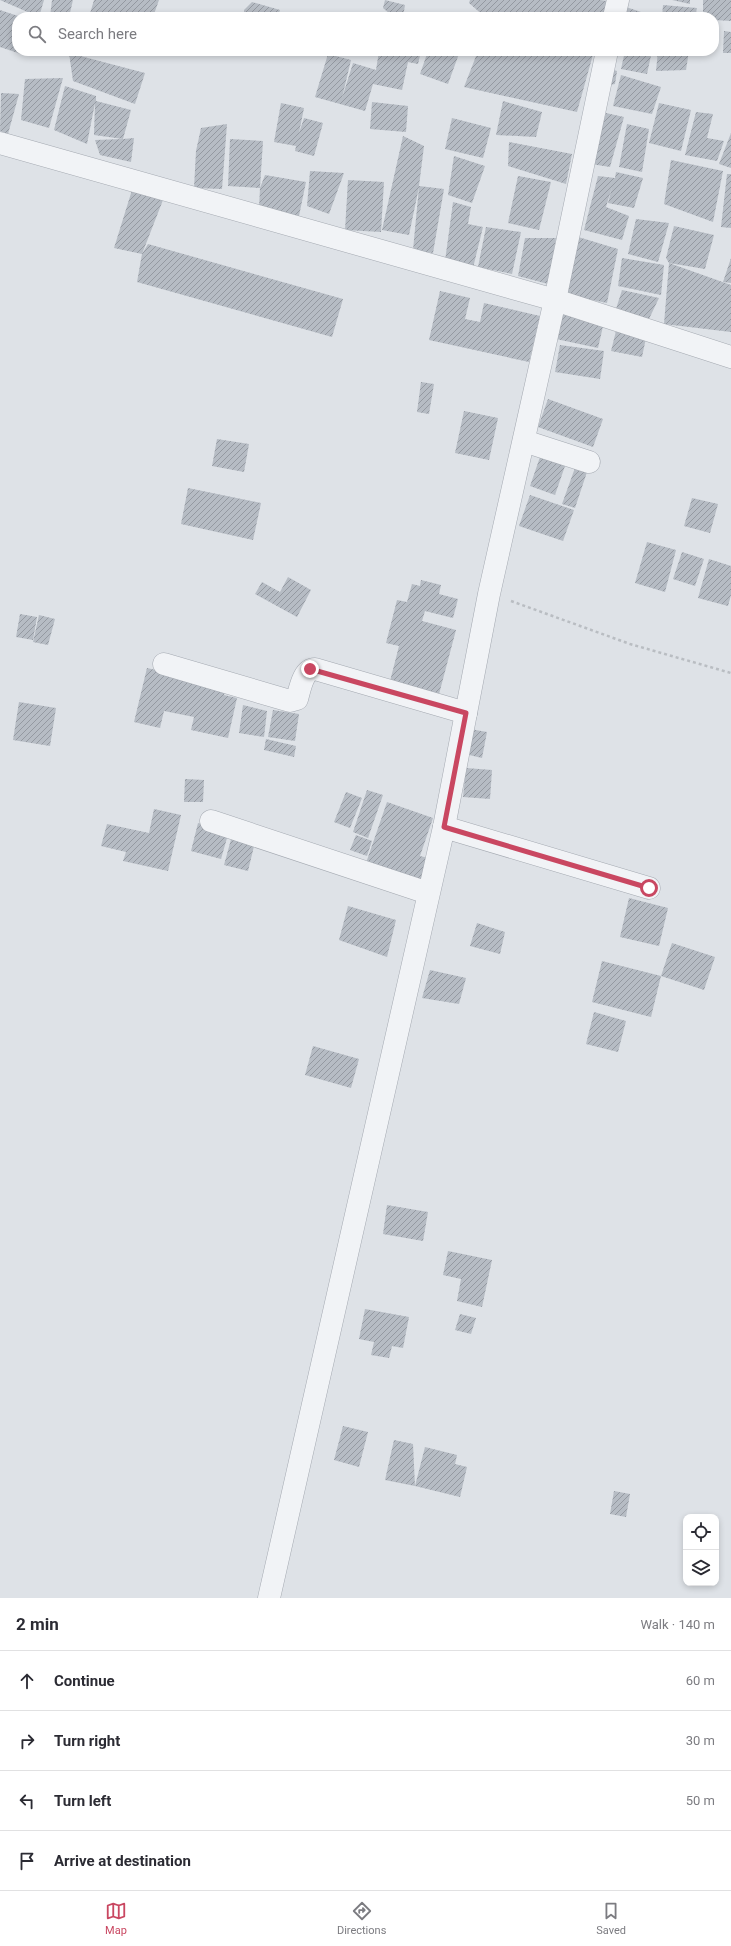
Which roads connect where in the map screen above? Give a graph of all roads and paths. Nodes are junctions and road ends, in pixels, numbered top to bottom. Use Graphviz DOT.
graph roads {
  1 [pos="618,0"];
  2 [pos="615,12"];
  3 [pos="606,56"];
  4 [pos="0,142"];
  5 [pos="555,300"];
  6 [pos="731,356"];
  7 [pos="524,441"];
  8 [pos="589,462"];
  9 [pos="489,594"];
  10 [pos="164,664"];
  11 [pos="731,673"];
  12 [pos="466,713"];
  13 [pos="211,821"];
  14 [pos="444,827"];
  15 [pos="649,888"];
  16 [pos="428,893"];
  17 [pos="269,1598"];
  1 -- 2 [label="street"];
  3 -- 5 [label="street"];
  4 -- 5 [label="street"];
  5 -- 6 [label="street"];
  5 -- 7 [label="street"];
  7 -- 8 [label="street"];
  7 -- 9 [label="street"];
  9 -- 11 [label="path"];
  9 -- 12 [label="street"];
  10 -- 12 [label="street"];
  12 -- 14 [label="street"];
  13 -- 16 [label="street"];
  14 -- 15 [label="street"];
  14 -- 16 [label="street"];
  16 -- 17 [label="street"];
}
